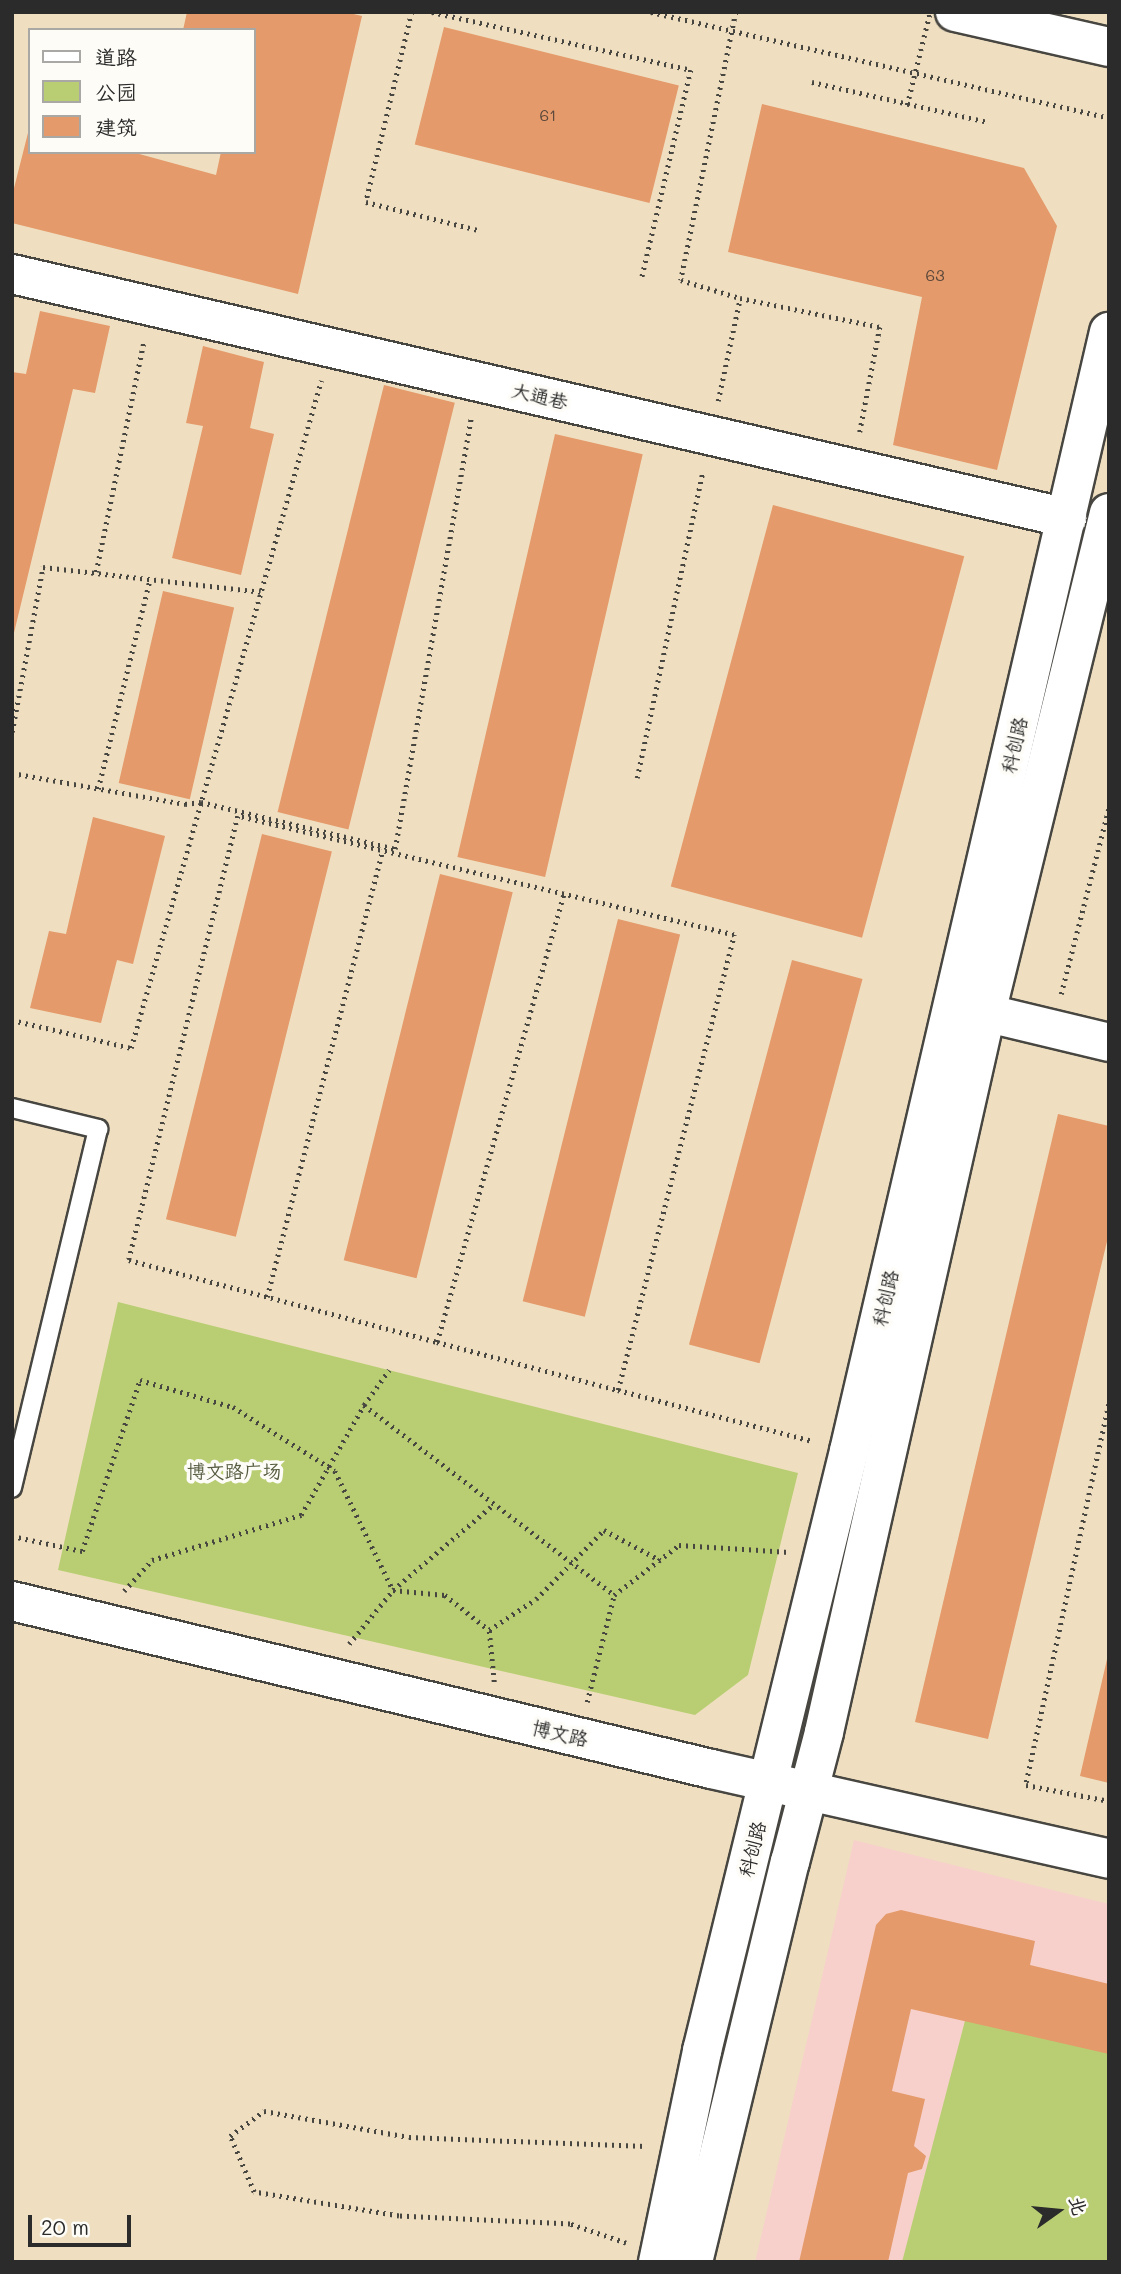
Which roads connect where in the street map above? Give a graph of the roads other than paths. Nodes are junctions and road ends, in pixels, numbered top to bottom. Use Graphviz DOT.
graph roads {
  1 [pos="955,12"];
  2 [pos="1109,47"];
  3 [pos="12,274"];
  4 [pos="1109,332"];
  5 [pos="1109,513"];
  6 [pos="1067,517"];
  7 [pos="970,1009"];
  8 [pos="1109,1042"];
  9 [pos="12,1108"];
  10 [pos="15,1458"];
  11 [pos="12,1488"];
  12 [pos="12,1601"];
  13 [pos="769,1780"];
  14 [pos="810,1789"];
  15 [pos="1109,1859"];
  16 [pos="643,2253"];
  17 [pos="693,2262"];
  1 -- 2 [label="street"];
  3 -- 6 [label="street, 大通巷"];
  4 -- 6 [label="street, 科创路"];
  5 -- 7 [label="street, 科创路"];
  6 -- 7 [label="street, 科创路"];
  7 -- 8 [label="street"];
  7 -- 13 [label="street, 科创路"];
  7 -- 14 [label="street, 科创路"];
  9 -- 10 [label="lane"];
  10 -- 11 [label="lane"];
  12 -- 13 [label="street, 博文路"];
  13 -- 14 [label="street, 博文路"];
  13 -- 16 [label="street, 科创路"];
  14 -- 15 [label="street, 博文路"];
  14 -- 17 [label="street, 科创路"];
}
